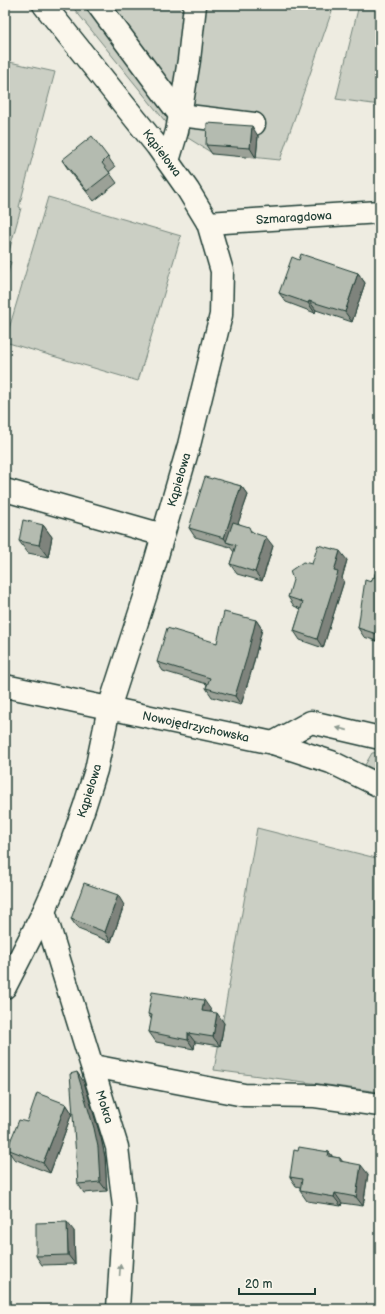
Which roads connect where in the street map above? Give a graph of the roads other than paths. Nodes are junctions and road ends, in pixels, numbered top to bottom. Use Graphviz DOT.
graph roads {
  1 [pos="44,5"];
  2 [pos="98,5"];
  3 [pos="195,5"];
  4 [pos="180,115"];
  5 [pos="254,124"];
  6 [pos="168,161"];
  7 [pos="380,212"];
  8 [pos="208,223"];
  9 [pos="5,490"];
  10 [pos="163,535"];
  11 [pos="5,686"];
  12 [pos="109,708"];
  13 [pos="380,738"];
  14 [pos="273,743"];
  15 [pos="380,786"];
  16 [pos="44,911"];
  17 [pos="14,949"];
  18 [pos="5,987"];
  19 [pos="92,1066"];
  20 [pos="380,1105"];
  21 [pos="118,1309"];
  1 -- 6 [label="street, Kąpielowa"];
  2 -- 4 [label="street"];
  3 -- 4 [label="street"];
  4 -- 5 [label="street"];
  4 -- 6 [label="street"];
  6 -- 8 [label="street, Kąpielowa"];
  7 -- 8 [label="street, Szmaragdowa"];
  8 -- 10 [label="street, Kąpielowa"];
  9 -- 10 [label="street"];
  10 -- 12 [label="street, Kąpielowa"];
  11 -- 12 [label="street, Nowojędrzychowska"];
  12 -- 14 [label="street, Nowojędrzychowska"];
  12 -- 16 [label="street, Kąpielowa"];
  13 -- 14 [label="street, one-way"];
  14 -- 15 [label="street, Nowojędrzychowska"];
  16 -- 17 [label="street, Kąpielowa"];
  16 -- 19 [label="street, Mokra"];
  17 -- 18 [label="street, Kąpielowa"];
  19 -- 20 [label="street"];
  21 -- 19 [label="street, Mokra, one-way"];
}
